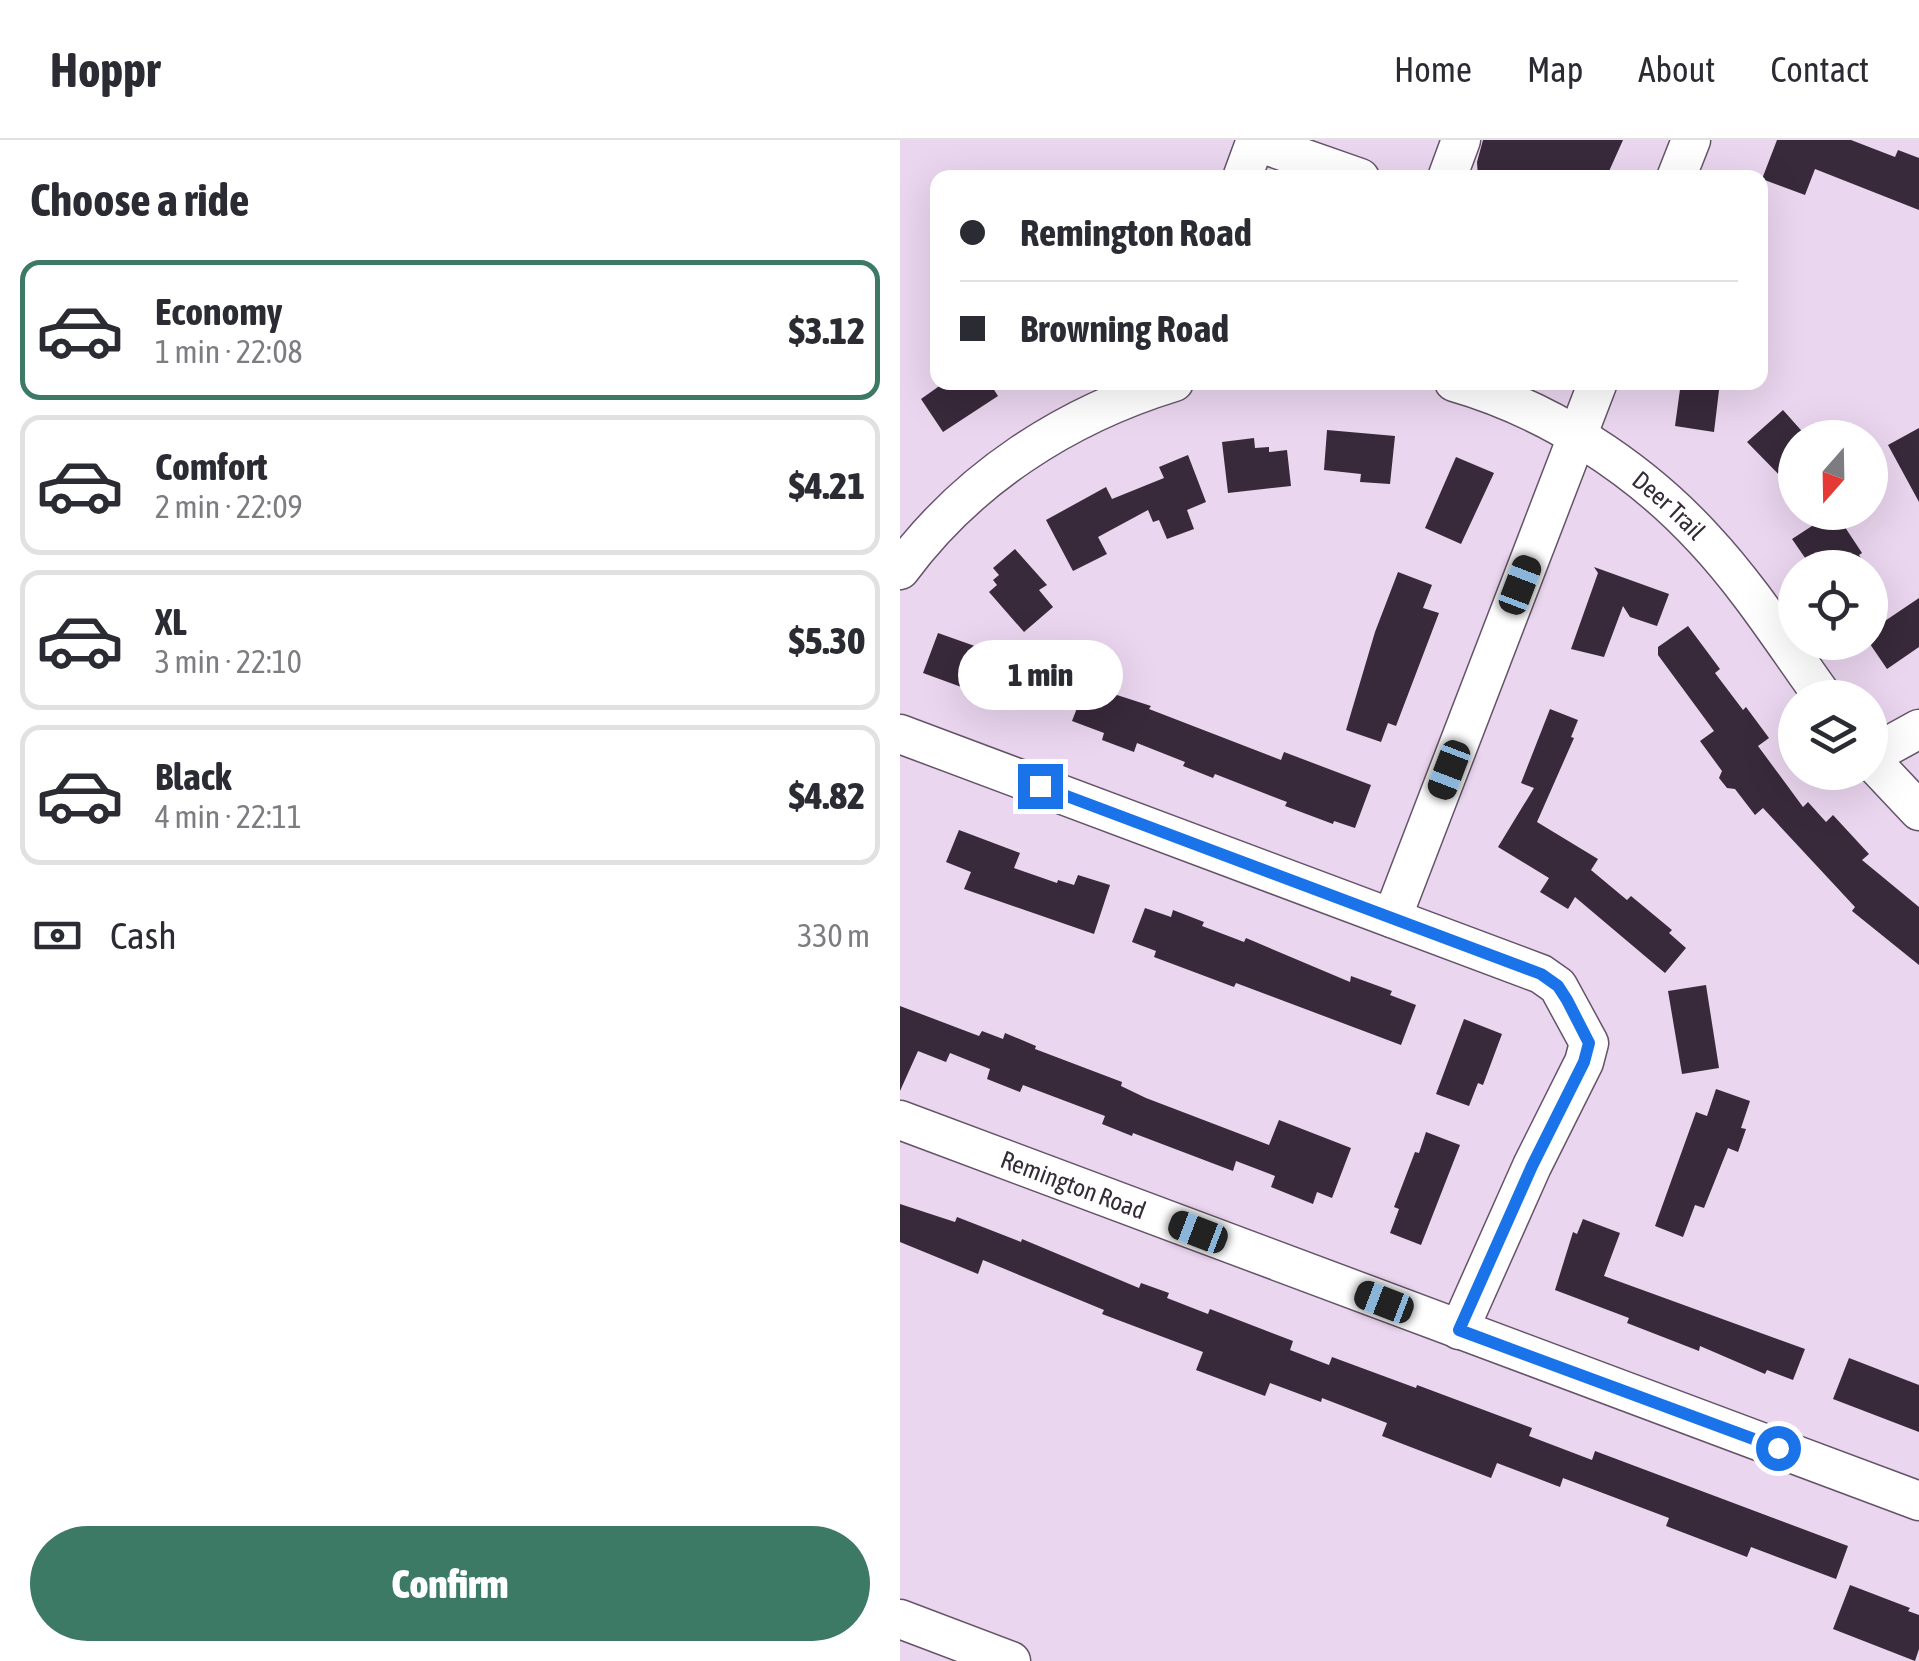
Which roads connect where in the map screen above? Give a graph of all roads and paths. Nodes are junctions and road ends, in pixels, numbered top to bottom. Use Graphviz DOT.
graph roads {
  1 [pos="1461,140"];
  2 [pos="1691,140"];
  3 [pos="1245,170"];
  4 [pos="1337,170"];
  5 [pos="1451,170"];
  6 [pos="1679,170"];
  7 [pos="1151,390"];
  8 [pos="1476,390"];
  9 [pos="1595,390"];
  10 [pos="1578,437"];
  11 [pos="900,570"];
  12 [pos="1811,680"];
  13 [pos="1919,730"];
  14 [pos="900,734"];
  15 [pos="1888,747"];
  16 [pos="1888,777"];
  17 [pos="1919,811"];
  18 [pos="1392,918"];
  19 [pos="900,1120"];
  20 [pos="1459,1330"];
  21 [pos="1919,1501"];
  22 [pos="900,1619"];
  23 [pos="1011,1661"];
  1 -- 5 [label="street"];
  2 -- 6 [label="street"];
  3 -- 4 [label="street"];
  7 -- 11 [label="street"];
  8 -- 10 [label="street, Deer Trail"];
  9 -- 10 [label="street"];
  10 -- 12 [label="street, Deer Trail"];
  10 -- 18 [label="street"];
  13 -- 15 [label="street"];
  14 -- 18 [label="street"];
  16 -- 17 [label="street"];
  18 -- 20 [label="street"];
  19 -- 20 [label="street, Remington Road"];
  20 -- 21 [label="street, Remington Road"];
  22 -- 23 [label="street"];
}
